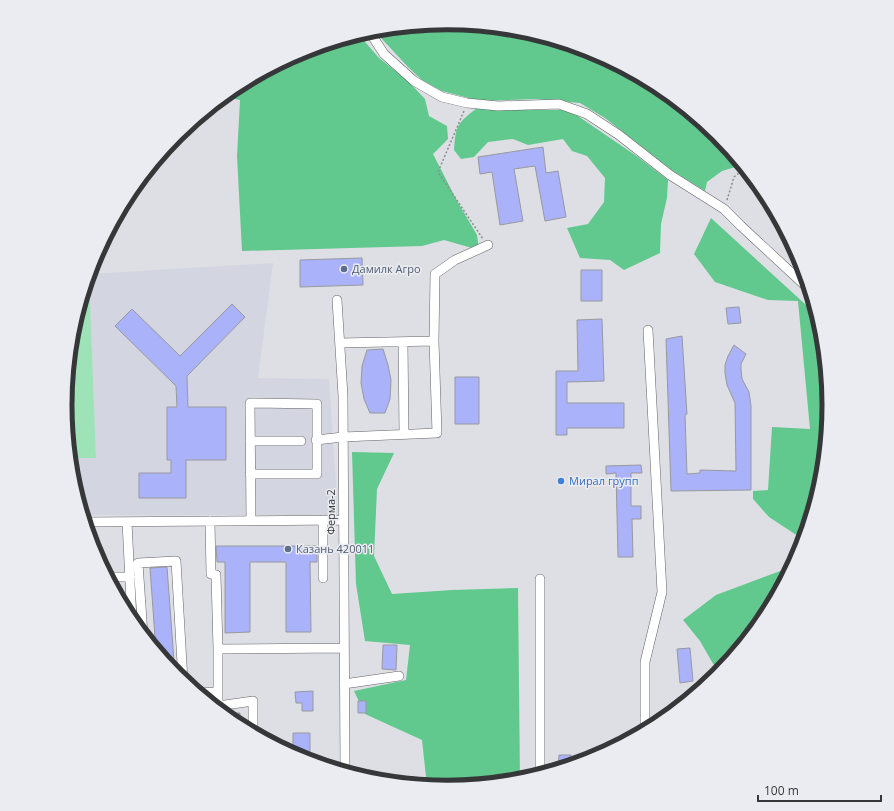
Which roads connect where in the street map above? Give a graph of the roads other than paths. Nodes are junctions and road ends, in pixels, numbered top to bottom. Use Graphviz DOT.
graph roads {
  1 [pos="373,37"];
  2 [pos="488,245"];
  3 [pos="802,283"];
  4 [pos="337,300"];
  5 [pos="648,330"];
  6 [pos="434,341"];
  7 [pos="403,342"];
  8 [pos="340,343"];
  9 [pos="404,434"];
  10 [pos="343,437"];
  11 [pos="316,440"];
  12 [pos="250,441"];
  13 [pos="301,441"];
  14 [pos="250,474"];
  15 [pos="323,520"];
  16 [pos="343,520"];
  17 [pos="210,521"];
  18 [pos="251,521"];
  19 [pos="90,522"];
  20 [pos="127,522"];
  21 [pos="113,577"];
  22 [pos="130,577"];
  23 [pos="323,578"];
  24 [pos="540,579"];
  25 [pos="131,608"];
  26 [pos="142,624"];
  27 [pos="344,648"];
  28 [pos="218,649"];
  29 [pos="182,672"];
  30 [pos="399,676"];
  31 [pos="344,684"];
  32 [pos="218,692"];
  33 [pos="205,693"];
  34 [pos="217,702"];
  35 [pos="222,706"];
  36 [pos="645,725"];
  37 [pos="253,727"];
  38 [pos="345,767"];
  39 [pos="540,769"];
  1 -- 3 [label="street"];
  2 -- 6 [label="street"];
  4 -- 8 [label="street, Ферма-2"];
  5 -- 36 [label="street"];
  6 -- 7 [label="street"];
  6 -- 9 [label="street"];
  7 -- 8 [label="street"];
  7 -- 9 [label="street"];
  8 -- 10 [label="street, Ферма-2"];
  9 -- 10 [label="street"];
  10 -- 11 [label="street"];
  10 -- 16 [label="street, Ферма-2"];
  11 -- 12 [label="street"];
  11 -- 14 [label="street"];
  12 -- 13 [label="street"];
  12 -- 14 [label="street"];
  14 -- 18 [label="street"];
  15 -- 16 [label="street"];
  15 -- 18 [label="street"];
  15 -- 23 [label="street"];
  16 -- 27 [label="street, Ферма-2"];
  17 -- 18 [label="street"];
  17 -- 20 [label="street"];
  17 -- 28 [label="street"];
  19 -- 20 [label="street"];
  20 -- 22 [label="street"];
  21 -- 22 [label="street"];
  22 -- 25 [label="street"];
  24 -- 39 [label="street"];
  26 -- 29 [label="street"];
  27 -- 28 [label="street"];
  27 -- 31 [label="street, Ферма-2"];
  28 -- 32 [label="street"];
  30 -- 31 [label="street"];
  31 -- 38 [label="street, Ферма-2"];
  32 -- 33 [label="street"];
  32 -- 34 [label="street"];
  35 -- 37 [label="street"];
}
